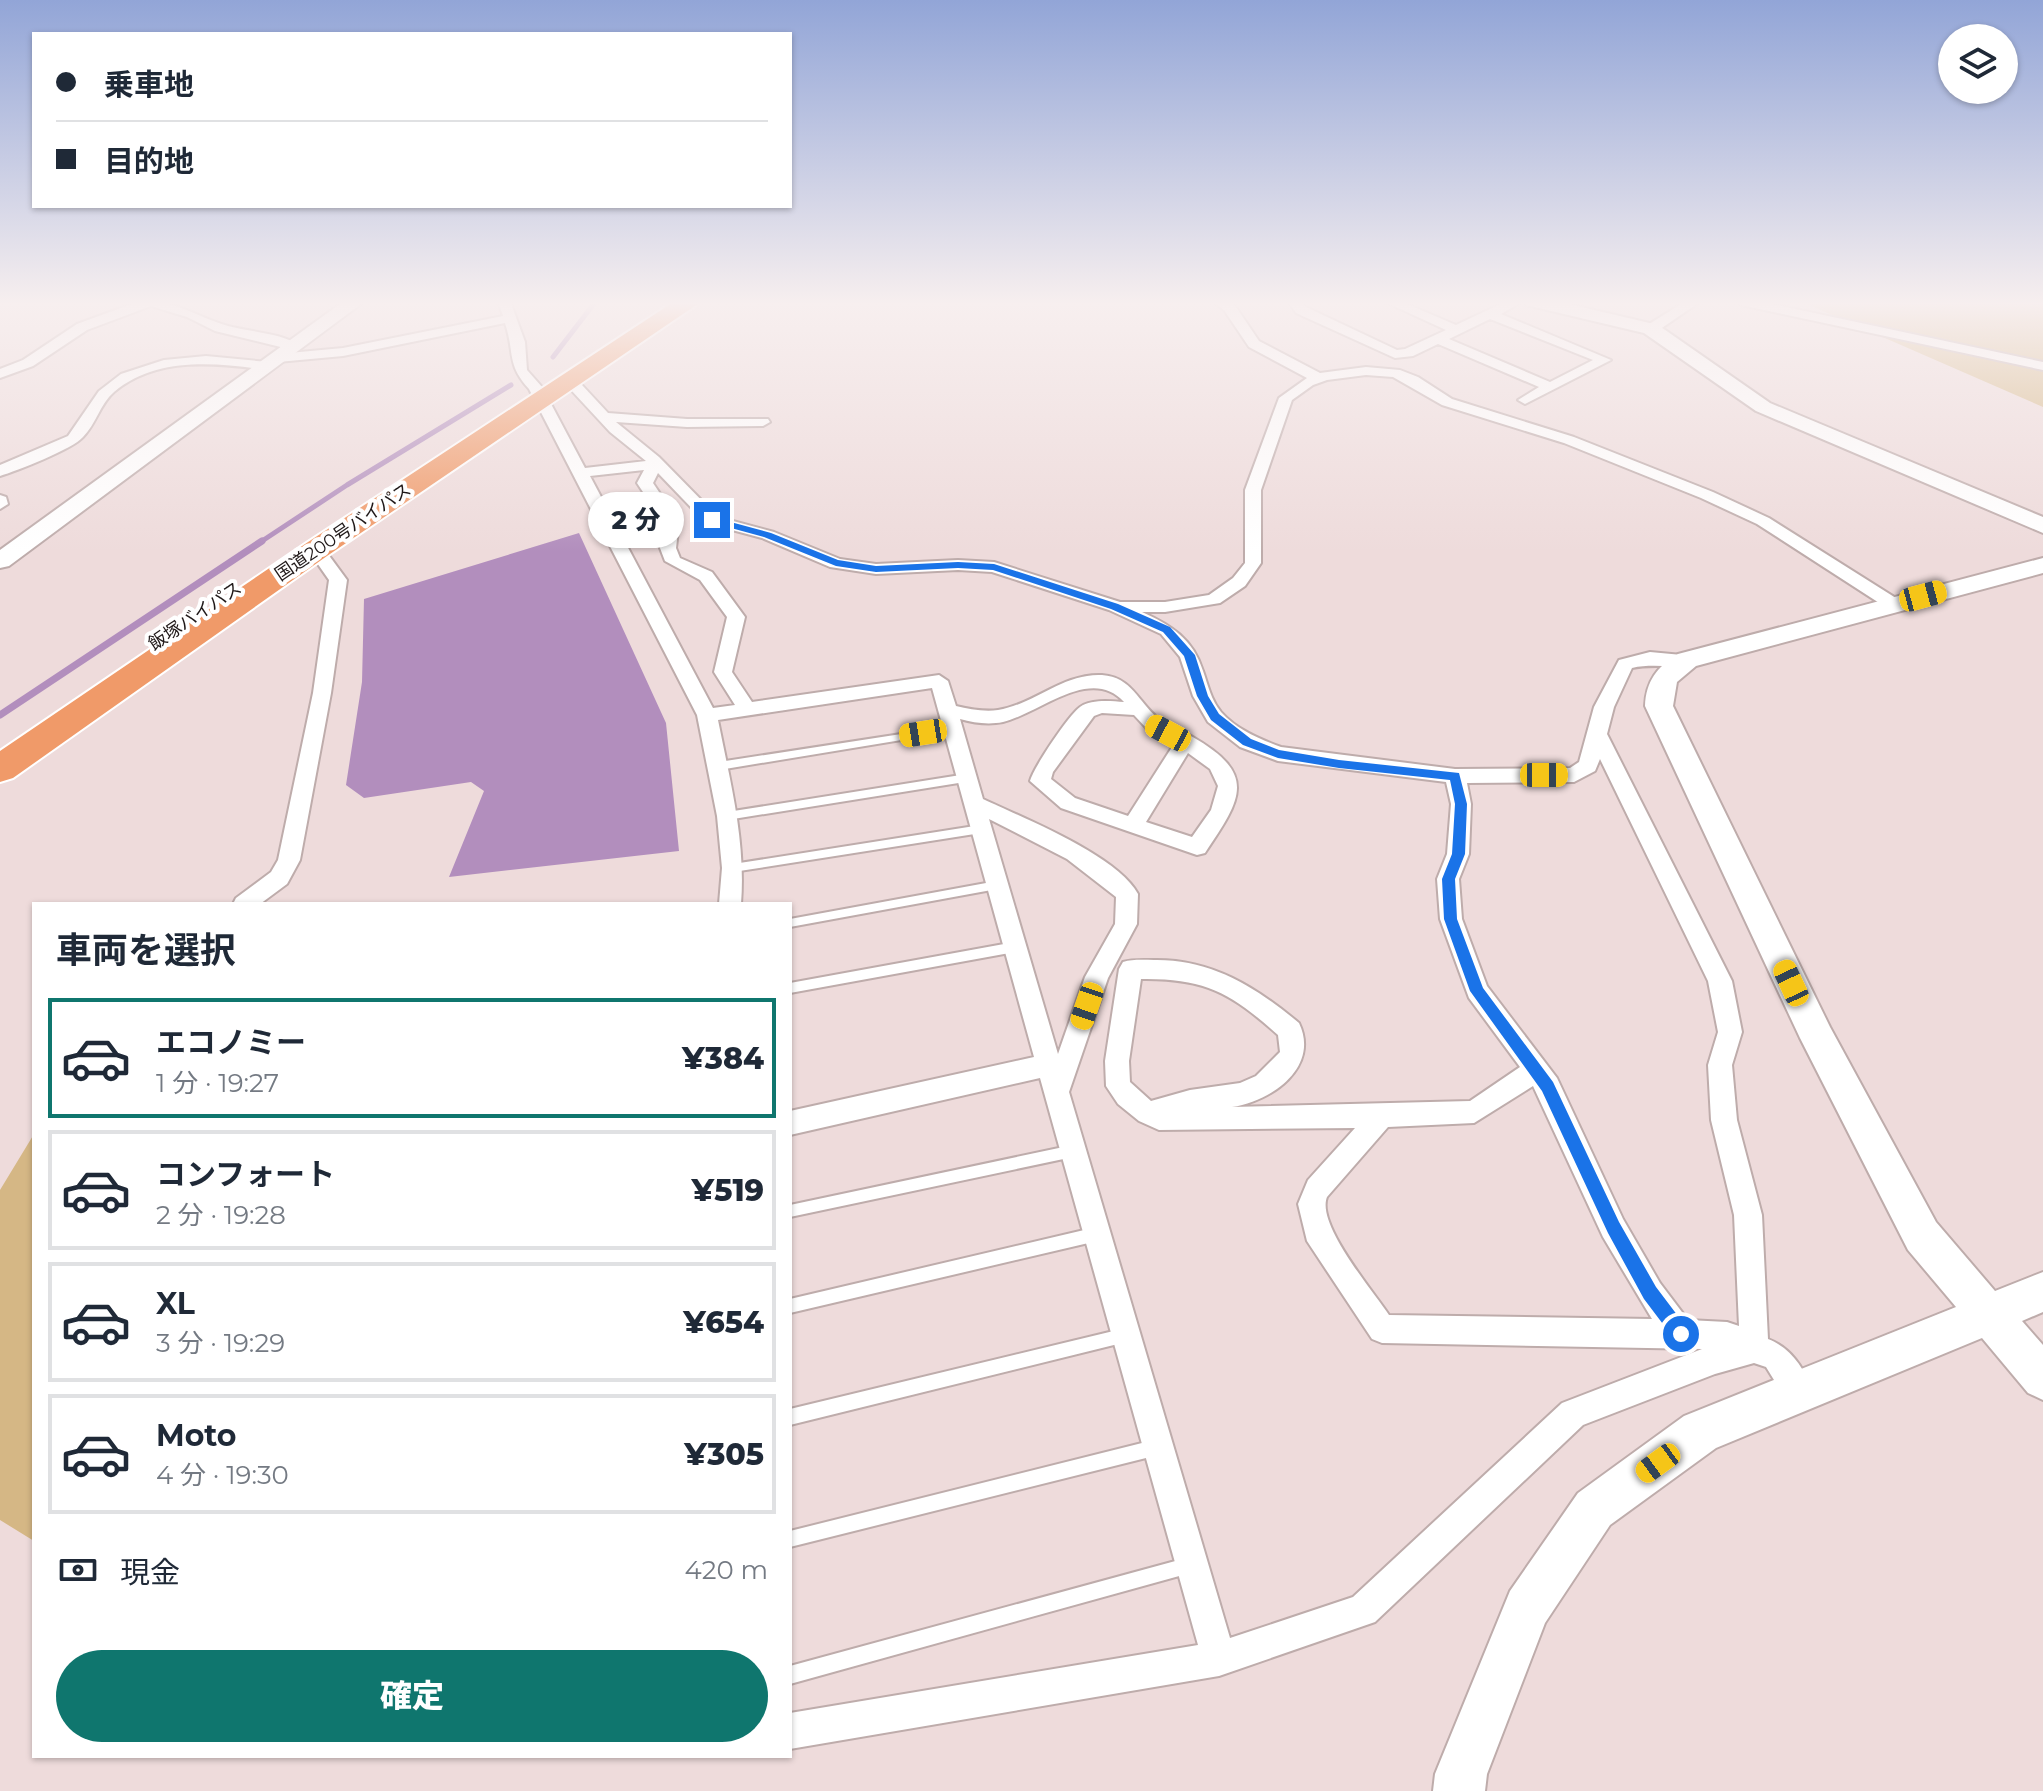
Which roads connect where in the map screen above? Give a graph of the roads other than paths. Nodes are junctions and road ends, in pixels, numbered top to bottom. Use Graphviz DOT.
graph roads {
  1 [pos="116,385"];
  2 [pos="242,385"];
  3 [pos="530,385"];
  4 [pos="550,385"];
  5 [pos="552,385"];
  6 [pos="1307,385"];
  7 [pos="1420,385"];
  8 [pos="1544,385"];
  9 [pos="1555,385"];
  10 [pos="1731,385"];
  11 [pos="1550,387"];
  12 [pos="577,388"];
  13 [pos="537,394"];
  14 [pos="1525,400"];
  15 [pos="604,417"];
  16 [pos="763,422"];
  17 [pos="657,464"];
  18 [pos="0,471"];
  19 [pos="578,473"];
  20 [pos="2043,526"];
  21 [pos="316,550"];
  22 [pos="0,561"];
  23 [pos="2043,565"];
  24 [pos="1893,604"];
  25 [pos="1115,606"];
  26 [pos="1687,660"];
  27 [pos="747,709"];
  28 [pos="1139,709"];
  29 [pos="707,715"];
  30 [pos="950,719"];
  31 [pos="1597,734"];
  32 [pos="1185,742"];
  33 [pos="0,747"];
  34 [pos="719,766"];
  35 [pos="0,769"];
  36 [pos="1455,776"];
  37 [pos="967,778"];
  38 [pos="974,803"];
  39 [pos="727,816"];
  40 [pos="1133,825"];
  41 [pos="981,829"];
  42 [pos="733,868"];
  43 [pos="997,885"];
  44 [pos="247,902"];
  45 [pos="730,902"];
  46 [pos="792,923"];
  47 [pos="1015,947"];
  48 [pos="1109,956"];
  49 [pos="1131,969"];
  50 [pos="792,988"];
  51 [pos="1048,1065"];
  52 [pos="1536,1070"];
  53 [pos="1056,1094"];
  54 [pos="1148,1113"];
  55 [pos="1382,1116"];
  56 [pos="792,1123"];
  57 [pos="1073,1151"];
  58 [pos="792,1211"];
  59 [pos="1097,1234"];
  60 [pos="2043,1292"];
  61 [pos="792,1306"];
  62 [pos="1989,1317"];
  63 [pos="1681,1334"];
  64 [pos="1126,1335"];
  65 [pos="1754,1348"];
  66 [pos="2043,1378"];
  67 [pos="1798,1390"];
  68 [pos="792,1417"];
  69 [pos="1158,1447"];
  70 [pos="792,1538"];
  71 [pos="1192,1565"];
  72 [pos="1219,1659"];
  73 [pos="792,1674"];
  74 [pos="792,1731"];
  75 [pos="1459,1791"];
  1 -- 18 [label="street"];
  2 -- 22 [label="street"];
  3 -- 13 [label="street"];
  4 -- 13 [label="highway, 飯塚バイパス"];
  5 -- 13 [label="highway, 国道200号バイパス"];
  6 -- 25 [label="street"];
  7 -- 24 [label="street"];
  8 -- 11 [label="street"];
  9 -- 11 [label="street"];
  10 -- 20 [label="street"];
  11 -- 14 [label="street"];
  12 -- 15 [label="street"];
  13 -- 19 [label="street"];
  13 -- 21 [label="highway, 国道200号バイパス"];
  13 -- 33 [label="highway, 飯塚バイパス"];
  15 -- 16 [label="street"];
  15 -- 17 [label="street"];
  17 -- 19 [label="street"];
  17 -- 25 [label="street"];
  17 -- 27 [label="street"];
  19 -- 29 [label="street"];
  21 -- 35 [label="highway, 国道200号バイパス"];
  21 -- 44 [label="street"];
  23 -- 24 [label="street"];
  24 -- 26 [label="street"];
  25 -- 36 [label="street"];
  26 -- 31 [label="street"];
  26 -- 62 [label="street"];
  27 -- 29 [label="street"];
  27 -- 30 [label="street"];
  28 -- 30 [label="street"];
  28 -- 32 [label="street"];
  28 -- 40 [label="street"];
  29 -- 34 [label="street"];
  30 -- 34 [label="lane"];
  30 -- 37 [label="street"];
  31 -- 36 [label="street"];
  31 -- 65 [label="street"];
  32 -- 40 [label="street"];
  32 -- 40 [label="street"];
  34 -- 39 [label="street"];
  36 -- 52 [label="street"];
  37 -- 38 [label="street"];
  37 -- 39 [label="lane"];
  38 -- 41 [label="street"];
  38 -- 48 [label="street"];
  39 -- 42 [label="street"];
  41 -- 42 [label="lane"];
  41 -- 43 [label="street"];
  42 -- 45 [label="street"];
  43 -- 46 [label="lane"];
  43 -- 47 [label="street"];
  47 -- 50 [label="lane"];
  47 -- 51 [label="street"];
  48 -- 49 [label="street"];
  48 -- 53 [label="street"];
  49 -- 54 [label="street"];
  49 -- 54 [label="street"];
  51 -- 53 [label="street"];
  51 -- 56 [label="street"];
  52 -- 55 [label="street"];
  52 -- 63 [label="street"];
  53 -- 57 [label="street"];
  54 -- 55 [label="street"];
  55 -- 63 [label="street"];
  57 -- 58 [label="lane"];
  57 -- 59 [label="street"];
  59 -- 61 [label="lane"];
  59 -- 64 [label="street"];
  60 -- 62 [label="street"];
  62 -- 66 [label="street"];
  62 -- 67 [label="street"];
  63 -- 65 [label="street"];
  64 -- 68 [label="lane"];
  64 -- 69 [label="street"];
  65 -- 67 [label="street"];
  65 -- 72 [label="street"];
  67 -- 75 [label="street"];
  69 -- 70 [label="lane"];
  69 -- 71 [label="street"];
  71 -- 72 [label="street"];
  71 -- 73 [label="lane"];
  72 -- 74 [label="street"];
}
